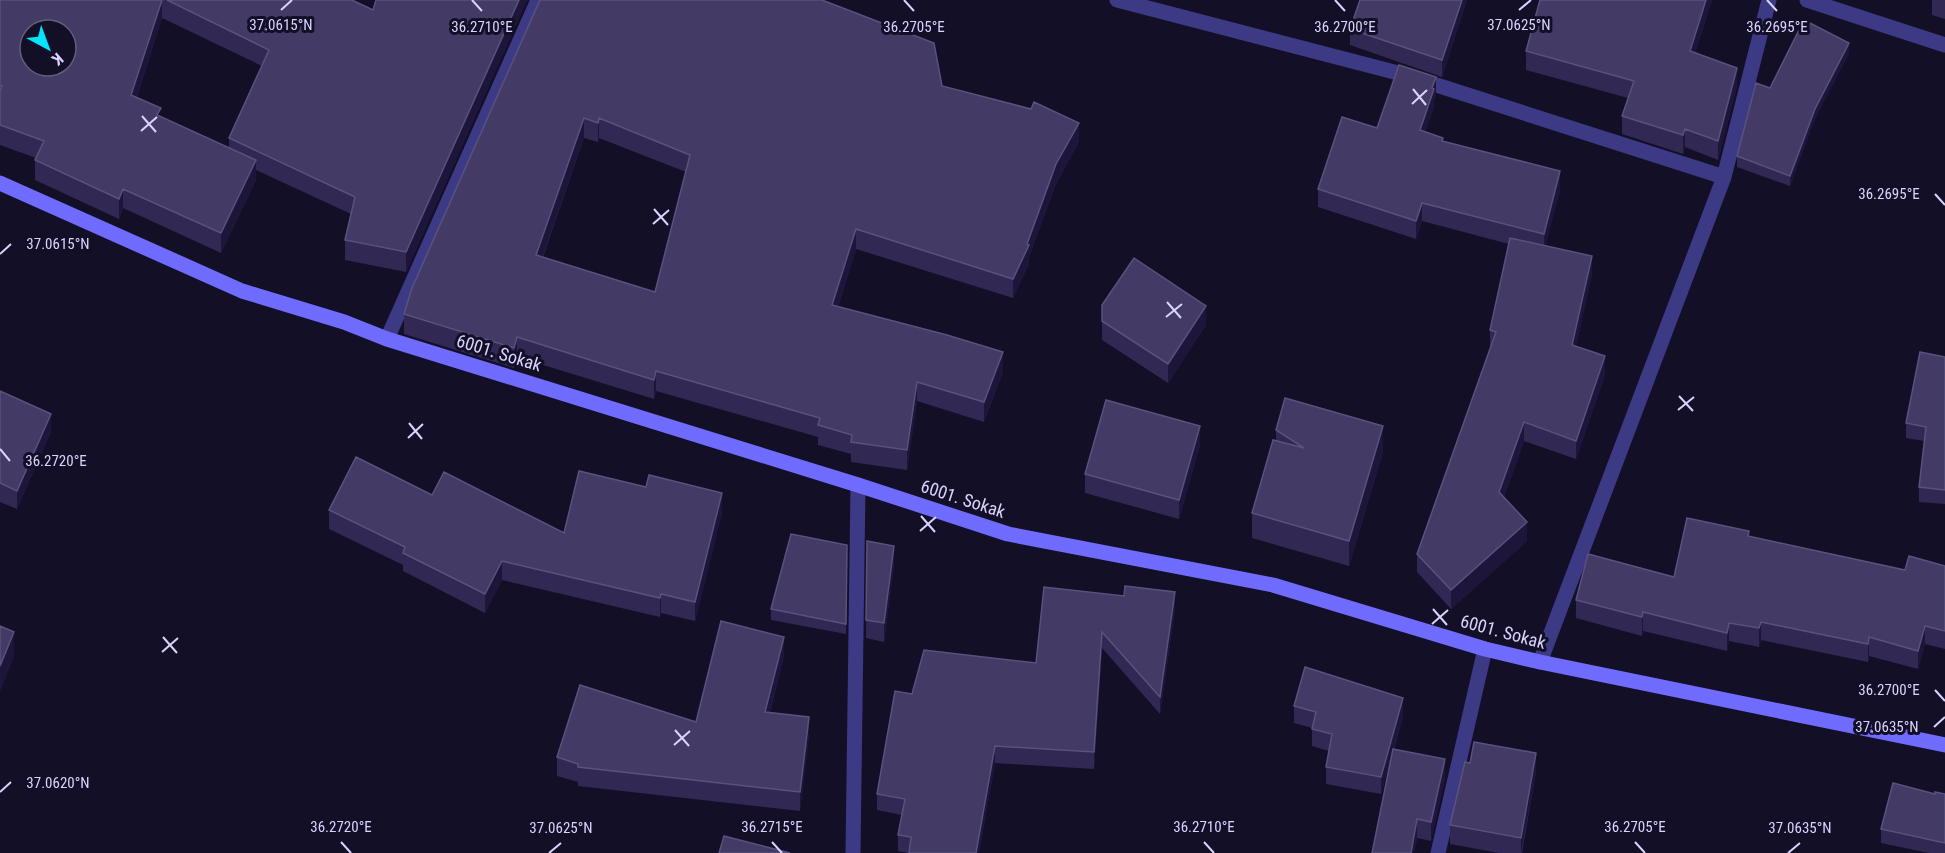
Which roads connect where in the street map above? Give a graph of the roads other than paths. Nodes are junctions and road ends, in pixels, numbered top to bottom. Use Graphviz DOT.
graph roads {
  1 [pos="538,0"];
  2 [pos="1117,0"];
  3 [pos="1769,0"];
  4 [pos="1807,0"];
  5 [pos="1945,45"];
  6 [pos="1724,177"];
  7 [pos="0,183"];
  8 [pos="387,339"];
  9 [pos="858,485"];
  10 [pos="1485,649"];
  11 [pos="1540,662"];
  12 [pos="1945,745"];
  13 [pos="854,853"];
  14 [pos="1438,853"];
  1 -- 8 [label="street"];
  2 -- 6 [label="street"];
  3 -- 6 [label="street"];
  4 -- 5 [label="street"];
  6 -- 11 [label="street"];
  7 -- 8 [label="street, 6001. Sokak"];
  8 -- 9 [label="street, 6001. Sokak"];
  9 -- 10 [label="street, 6001. Sokak"];
  9 -- 13 [label="street"];
  10 -- 11 [label="street, 6001. Sokak"];
  10 -- 14 [label="street"];
  11 -- 12 [label="street, 6001. Sokak"];
}
